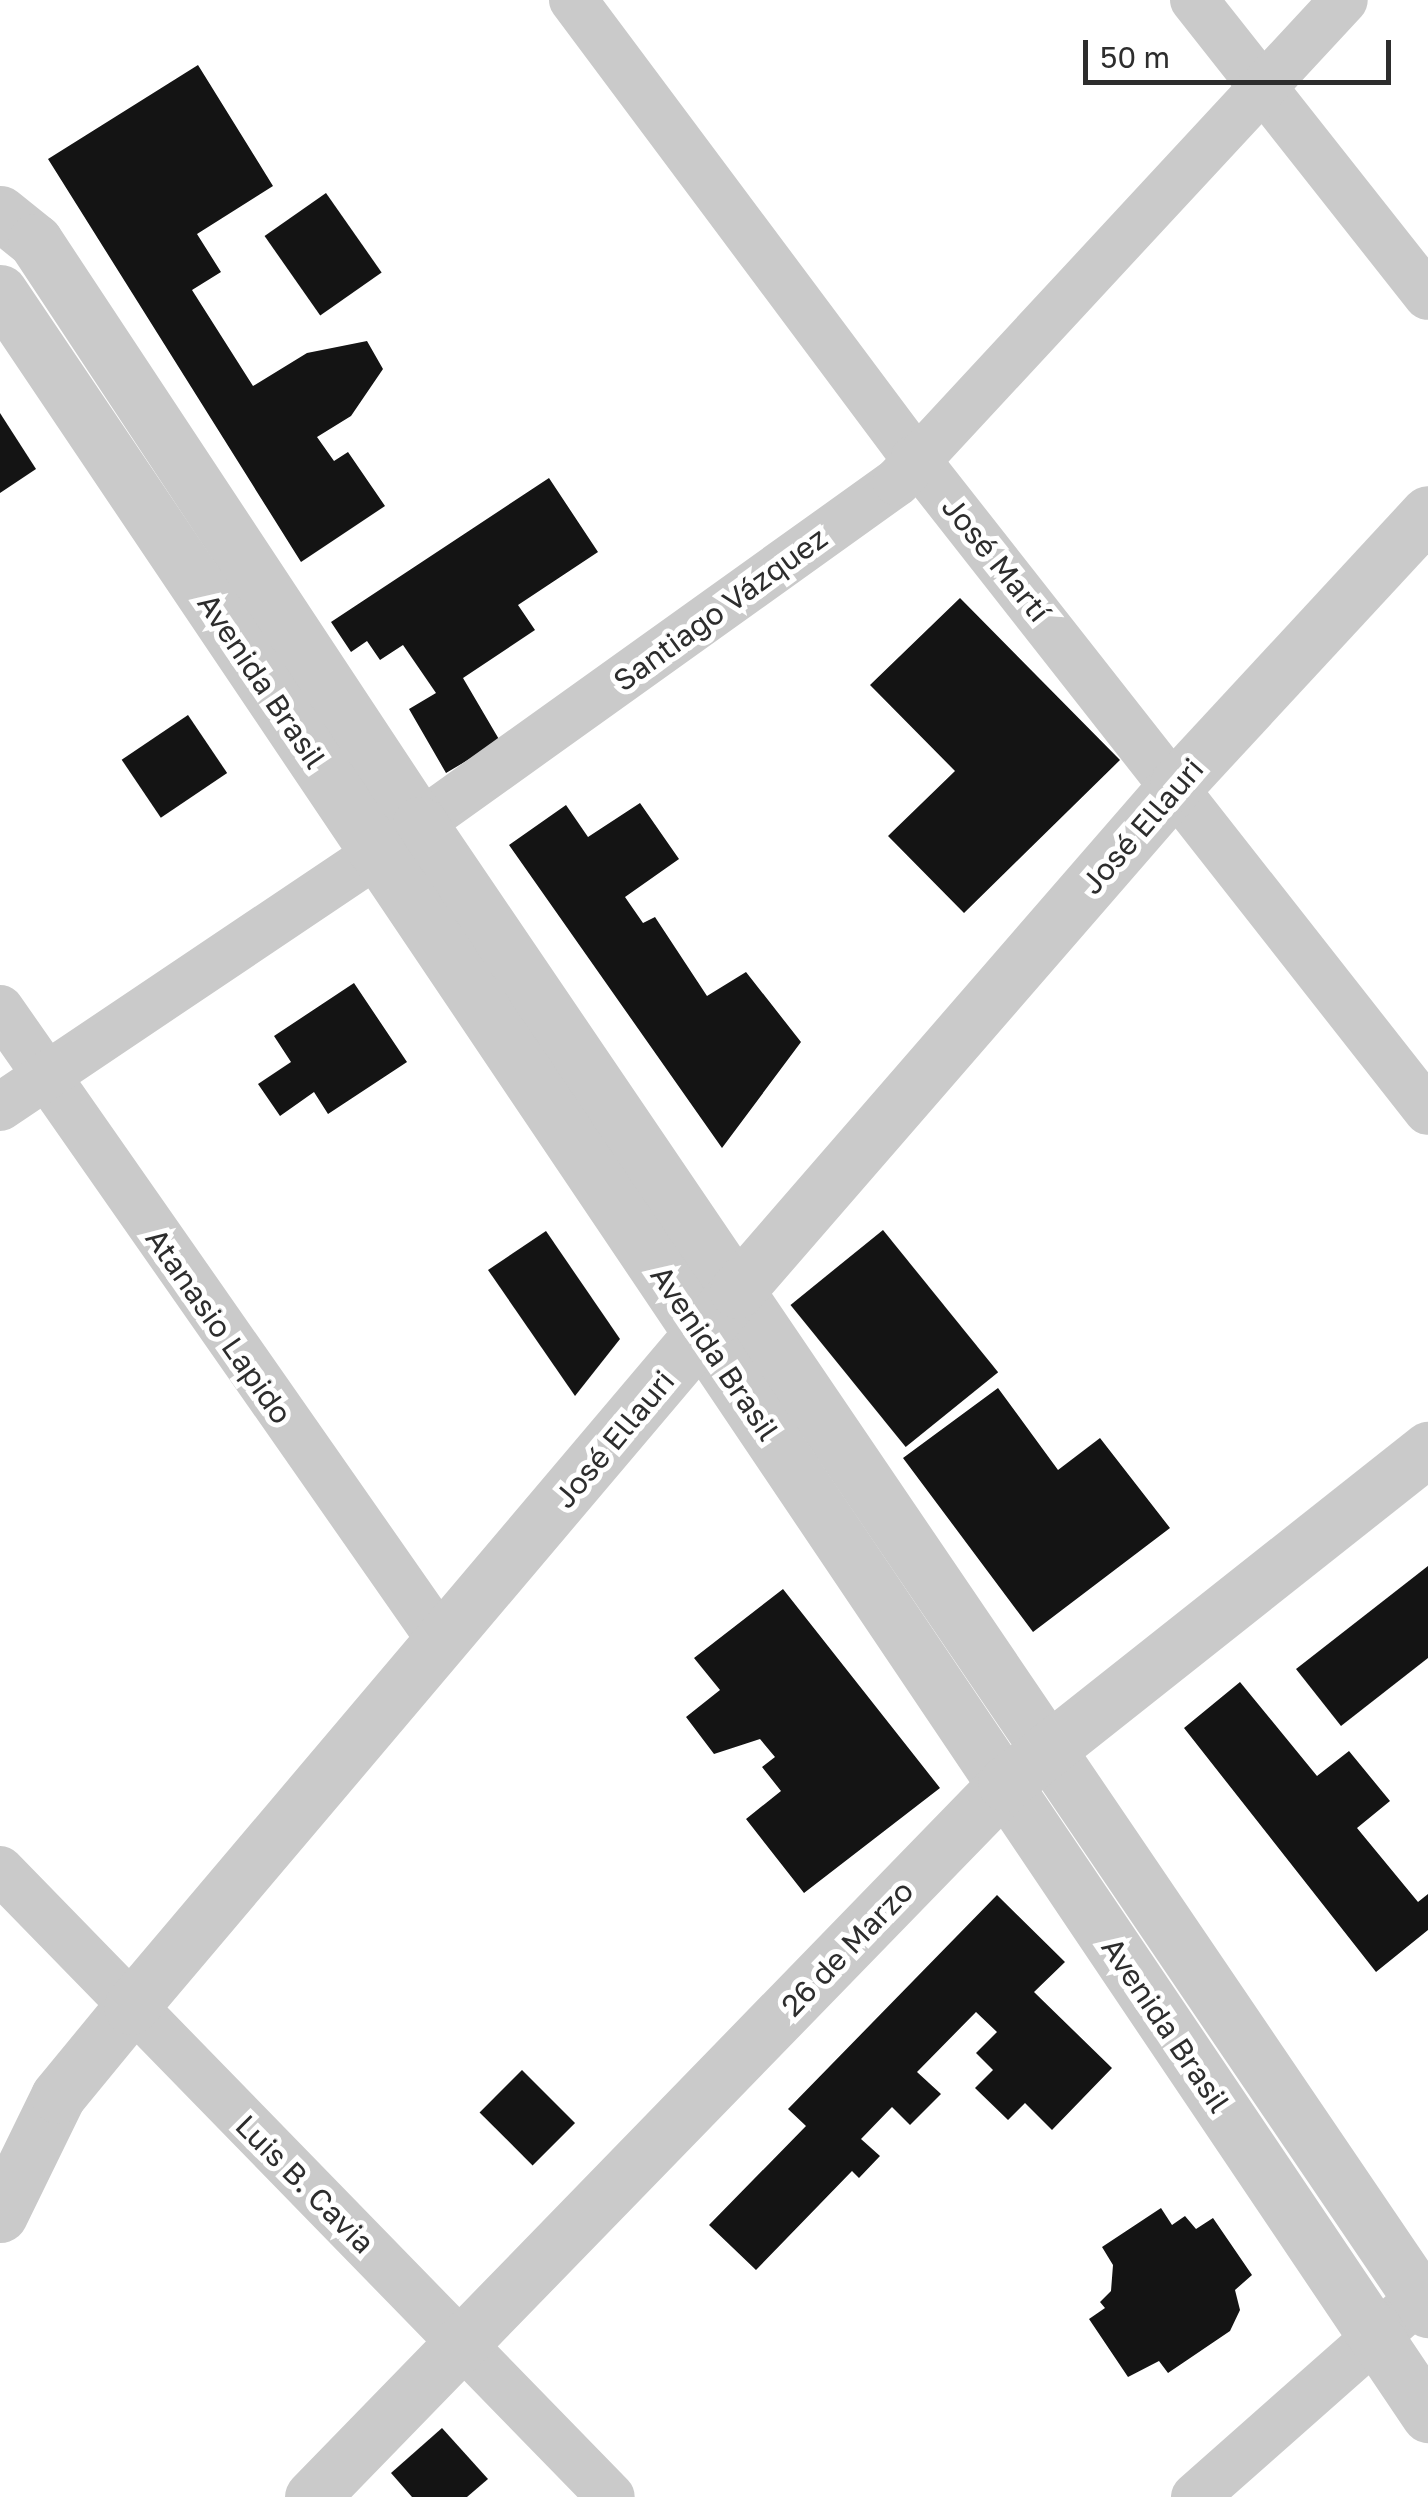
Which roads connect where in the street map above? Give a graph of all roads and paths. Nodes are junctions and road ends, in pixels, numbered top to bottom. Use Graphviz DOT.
graph roads {
  1 [pos="573,0"];
  2 [pos="1194,0"];
  3 [pos="1344,0"];
  4 [pos="1264,89"];
  5 [pos="4,207"];
  6 [pos="0,292"];
  7 [pos="1428,296"];
  8 [pos="915,458"];
  9 [pos="1428,514"];
  10 [pos="1178,784"];
  11 [pos="400,838"];
  12 [pos="0,1008"];
  13 [pos="46,1076"];
  14 [pos="0,1107"];
  15 [pos="1428,1111"];
  16 [pos="737,1291"];
  17 [pos="702,1335"];
  18 [pos="1428,1449"];
  19 [pos="442,1642"];
  20 [pos="1050,1748"];
  21 [pos="1004,1784"];
  22 [pos="0,1870"];
  23 [pos="131,2007"];
  24 [pos="0,2215"];
  25 [pos="1425,2299"];
  26 [pos="1373,2334"];
  27 [pos="464,2345"];
  28 [pos="1428,2415"];
  29 [pos="312,2497"];
  30 [pos="611,2497"];
  31 [pos="1195,2497"];
  1 -- 8 [label="street, José Martí"];
  2 -- 4 [label="street"];
  3 -- 4 [label="street, Santiago Vázquez"];
  4 -- 7 [label="street"];
  4 -- 8 [label="street, Santiago Vázquez"];
  5 -- 11 [label="street, Avenida Brasil"];
  6 -- 11 [label="street, Avenida Brasil"];
  8 -- 10 [label="street, José Martí"];
  8 -- 11 [label="street, Santiago Vázquez"];
  9 -- 10 [label="street, José Ellauri"];
  10 -- 15 [label="street, José Martí"];
  10 -- 16 [label="street, José Ellauri"];
  11 -- 13 [label="street, Santiago Vázquez"];
  11 -- 16 [label="street, Avenida Brasil"];
  11 -- 17 [label="street, Avenida Brasil"];
  12 -- 13 [label="street, Atanasio Lapido"];
  13 -- 14 [label="street, Santiago Vázquez"];
  13 -- 19 [label="street, Atanasio Lapido"];
  16 -- 17 [label="street, José Ellauri"];
  16 -- 20 [label="street, Avenida Brasil"];
  17 -- 19 [label="street, José Ellauri"];
  17 -- 21 [label="street, Avenida Brasil"];
  18 -- 20 [label="street, 26 de Marzo"];
  19 -- 23 [label="street, José Ellauri"];
  20 -- 21 [label="street, 26 de Marzo"];
  20 -- 25 [label="street, Avenida Brasil"];
  21 -- 26 [label="street, Avenida Brasil"];
  21 -- 27 [label="street, 26 de Marzo"];
  22 -- 23 [label="street, Luis B. Cavia"];
  23 -- 24 [label="street, José Ellauri"];
  23 -- 27 [label="street, Luis B. Cavia"];
  25 -- 26 [label="street"];
  26 -- 28 [label="street, Avenida Brasil"];
  26 -- 31 [label="street"];
  27 -- 29 [label="street, 26 de Marzo"];
  27 -- 30 [label="street, Luis B. Cavia"];
}
